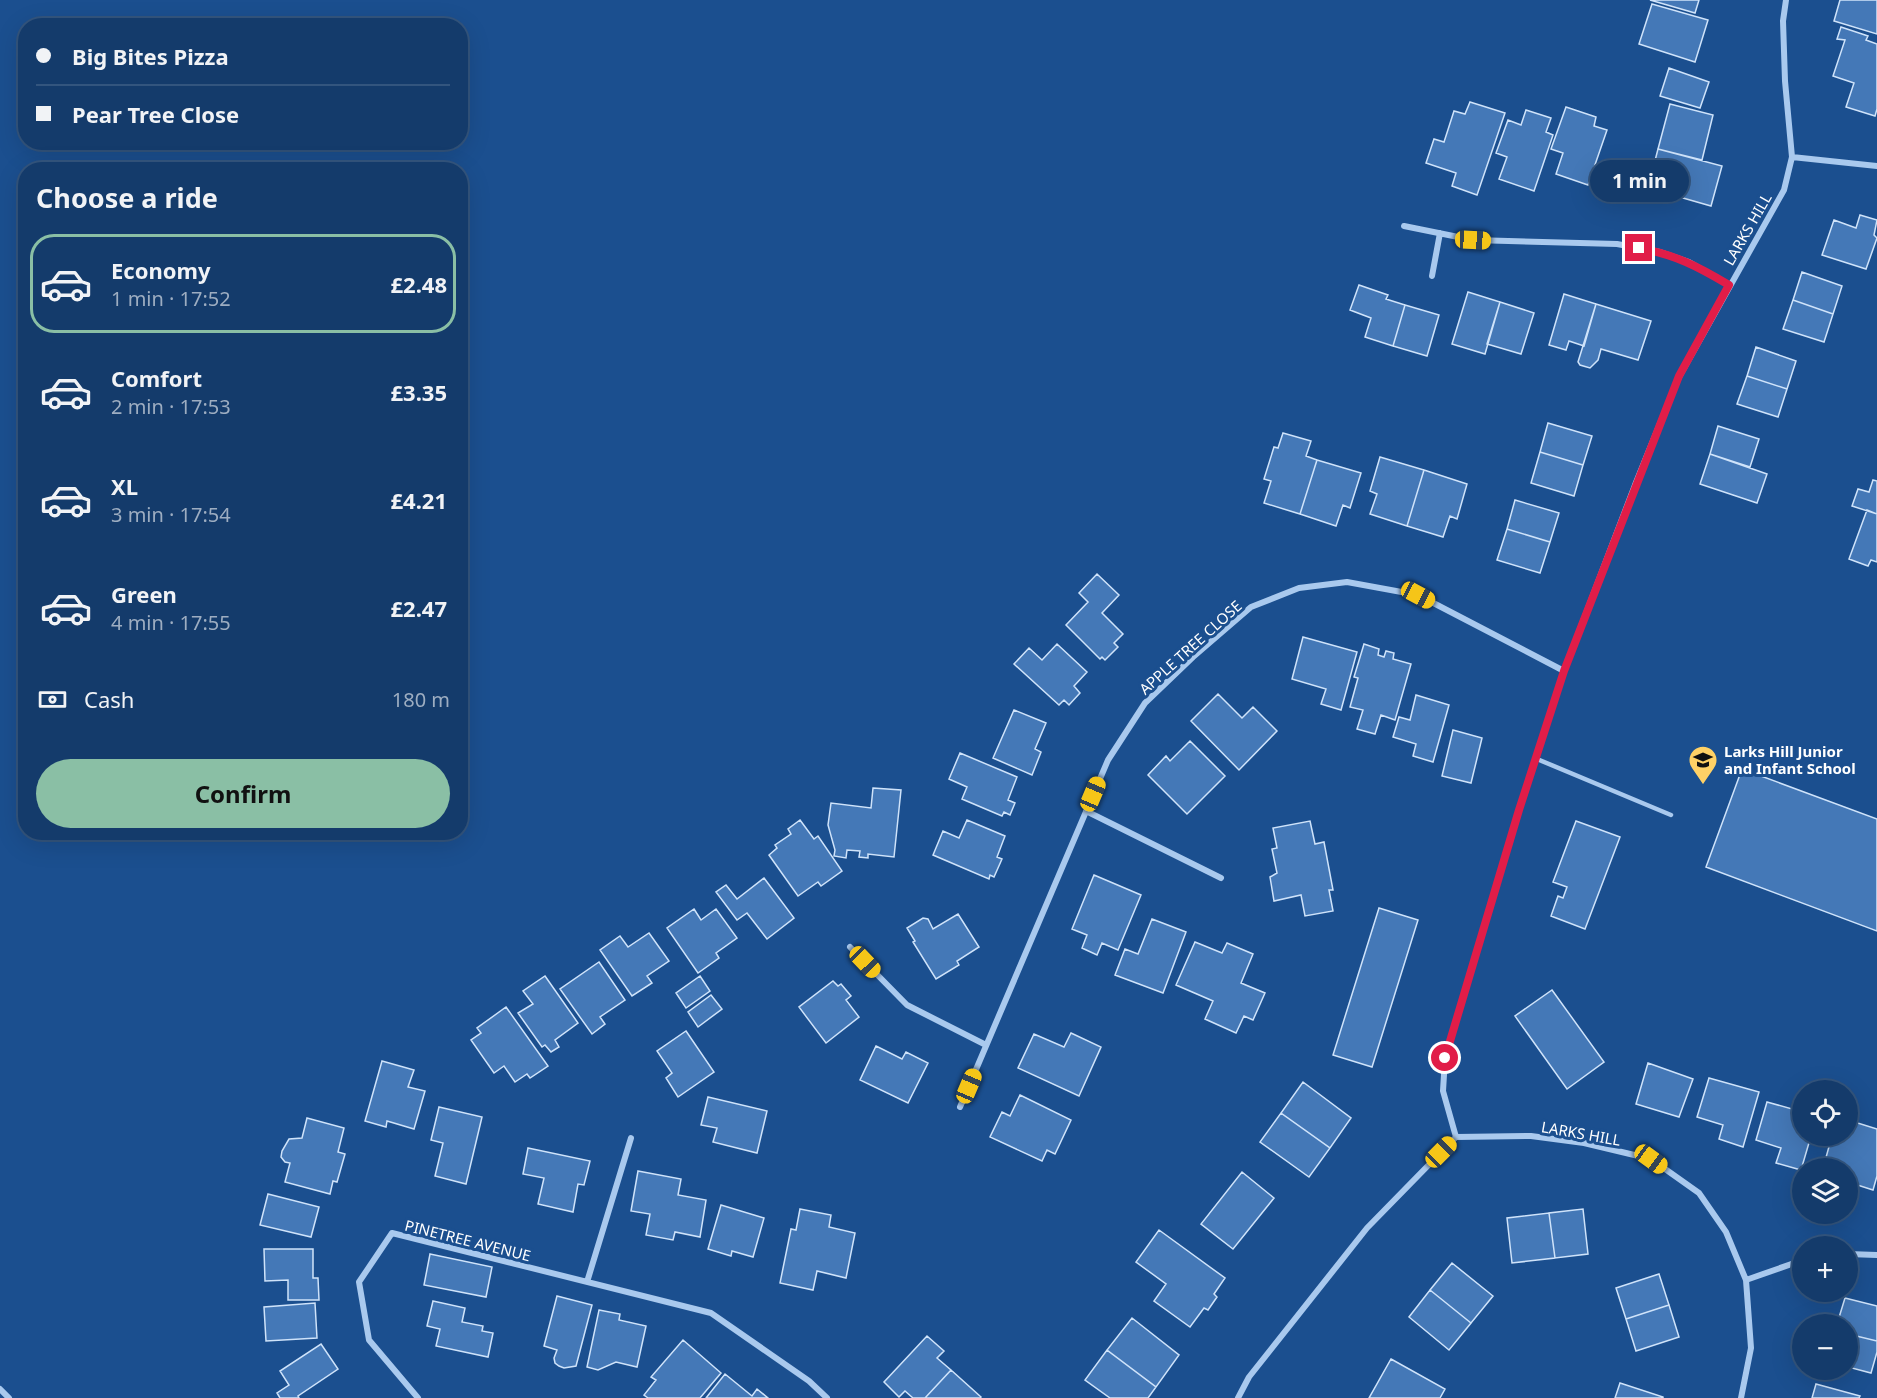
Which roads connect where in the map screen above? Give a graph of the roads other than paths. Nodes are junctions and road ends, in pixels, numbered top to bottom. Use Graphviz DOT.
graph roads {
  1 [pos="1786,0"];
  2 [pos="1791,157"];
  3 [pos="1877,166"];
  4 [pos="1404,226"];
  5 [pos="1440,233"];
  6 [pos="1432,276"];
  7 [pos="1729,285"];
  8 [pos="1564,671"];
  9 [pos="1537,759"];
  10 [pos="1086,811"];
  11 [pos="1671,815"];
  12 [pos="1221,878"];
  13 [pos="850,947"];
  14 [pos="986,1045"];
  15 [pos="960,1107"];
  16 [pos="1456,1137"];
  17 [pos="631,1138"];
  18 [pos="1858,1254"];
  19 [pos="1877,1255"];
  20 [pos="1792,1264"];
  21 [pos="1746,1280"];
  22 [pos="587,1282"];
  23 [pos="0,1389"];
  24 [pos="9,1398"];
  25 [pos="418,1398"];
  26 [pos="827,1398"];
  27 [pos="1238,1398"];
  28 [pos="1741,1398"];
  1 -- 2 [label="street, LARKS HILL"];
  2 -- 3 [label="street"];
  2 -- 7 [label="street, LARKS HILL"];
  4 -- 5 [label="street"];
  5 -- 6 [label="street"];
  5 -- 7 [label="street"];
  7 -- 8 [label="street, LARKS HILL"];
  8 -- 9 [label="street, LARKS HILL"];
  8 -- 10 [label="street, APPLE TREE CLOSE"];
  9 -- 11 [label="lane"];
  9 -- 16 [label="street, LARKS HILL"];
  10 -- 12 [label="street"];
  10 -- 14 [label="street, APPLE TREE CLOSE"];
  13 -- 14 [label="street"];
  14 -- 15 [label="street, APPLE TREE CLOSE"];
  16 -- 21 [label="street, LARKS HILL"];
  16 -- 27 [label="street"];
  17 -- 22 [label="street"];
  18 -- 19 [label="street"];
  20 -- 21 [label="street"];
  21 -- 28 [label="street, LARKS HILL"];
  22 -- 25 [label="street, PINETREE AVENUE"];
  22 -- 26 [label="street, PINETREE AVENUE"];
  23 -- 24 [label="street"];
}
